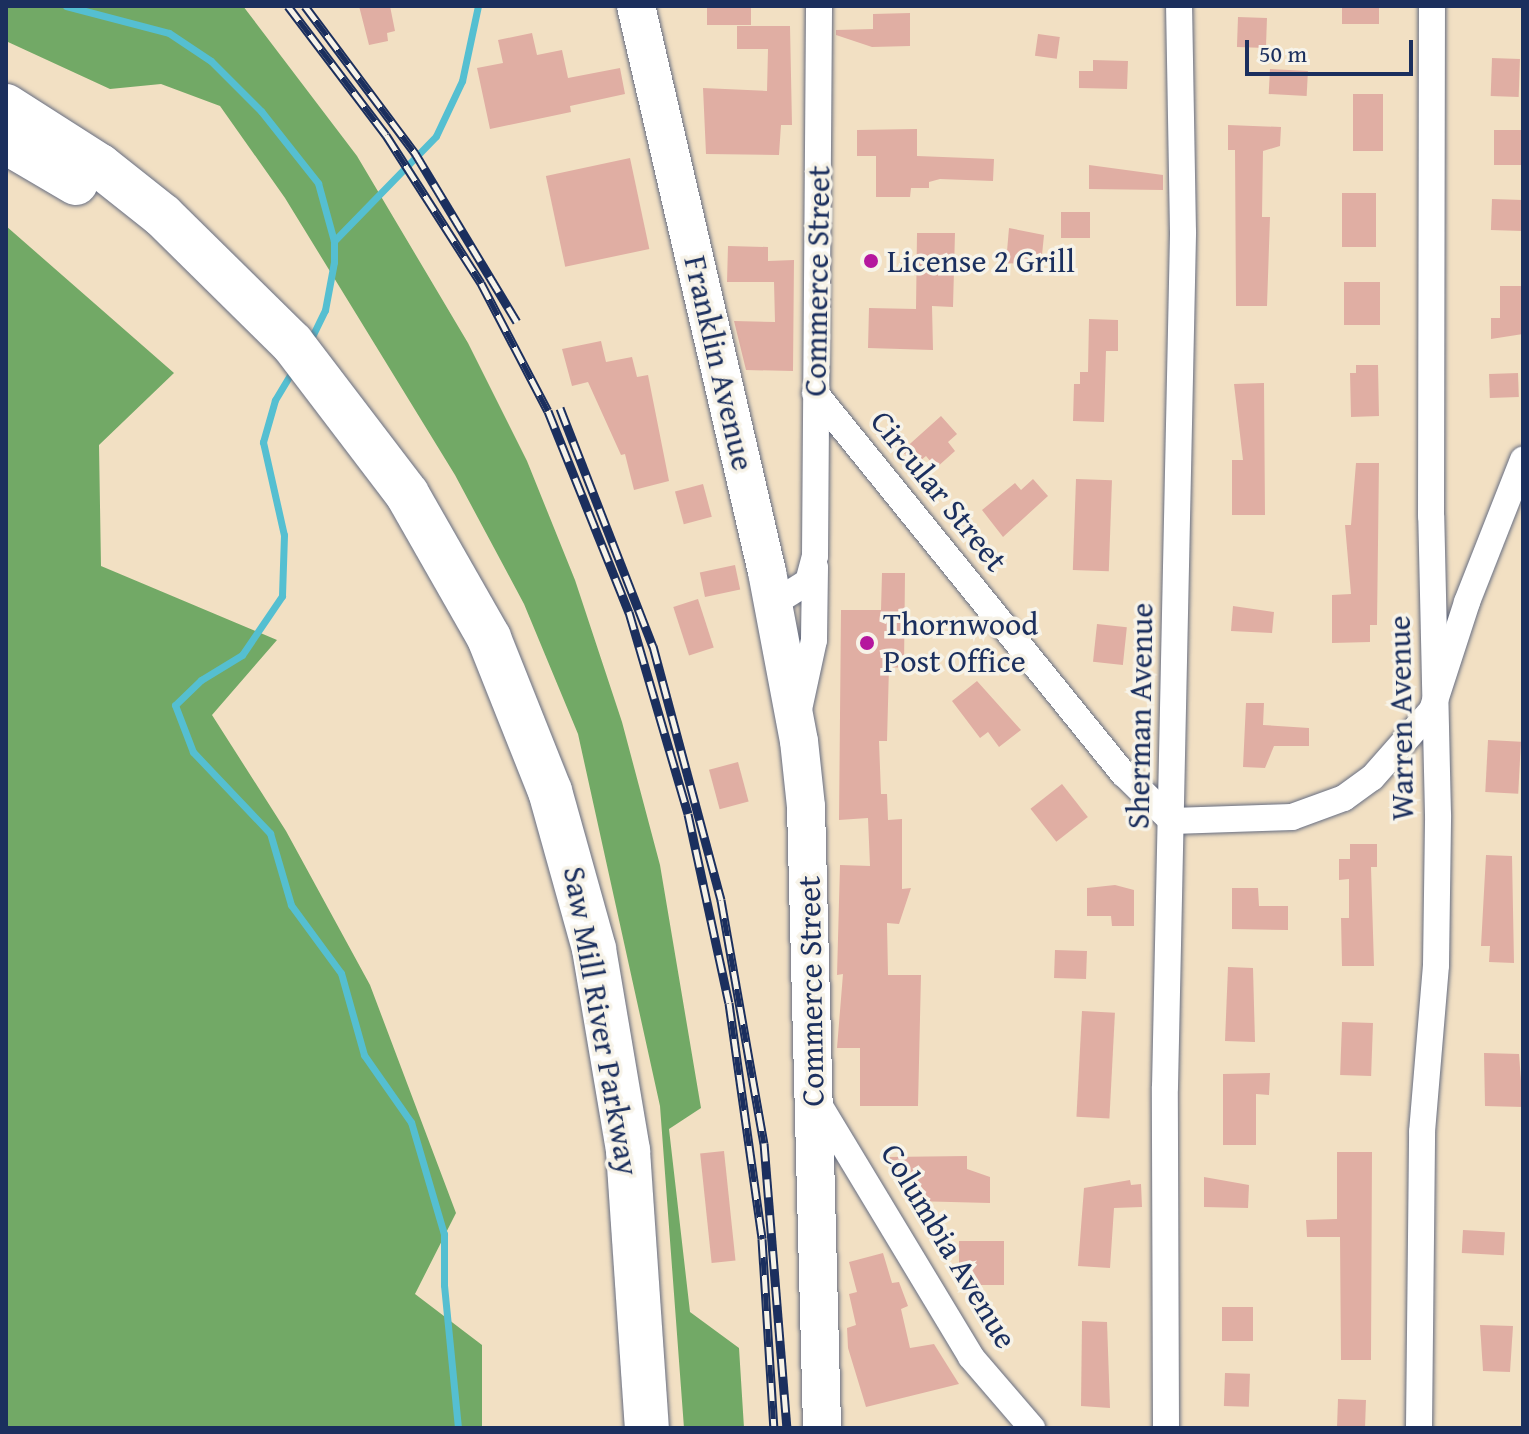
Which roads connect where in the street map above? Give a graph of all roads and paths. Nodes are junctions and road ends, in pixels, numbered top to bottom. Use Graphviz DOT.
graph roads {
  1 [pos="636,6"];
  2 [pos="819,6"];
  3 [pos="1179,6"];
  4 [pos="1432,6"];
  5 [pos="11,112"];
  6 [pos="815,393"];
  7 [pos="320,396"];
  8 [pos="1523,460"];
  9 [pos="815,556"];
  10 [pos="774,603"];
  11 [pos="1432,710"];
  12 [pos="796,721"];
  13 [pos="1172,821"];
  14 [pos="813,1095"];
  15 [pos="622,1428"];
  16 [pos="647,1428"];
  17 [pos="822,1428"];
  18 [pos="1032,1428"];
  19 [pos="1166,1428"];
  20 [pos="1419,1428"];
  1 -- 10 [label="main road, Franklin Avenue"];
  2 -- 6 [label="street, Commerce Street"];
  3 -- 13 [label="street, Sherman Avenue"];
  4 -- 11 [label="street, Warren Avenue"];
  5 -- 7 [label="highway, Saw Mill River Parkway"];
  6 -- 9 [label="street, Commerce Street"];
  6 -- 13 [label="street, Circular Street"];
  7 -- 15 [label="highway, Saw Mill River Parkway"];
  7 -- 16 [label="highway, Saw Mill River Parkway"];
  8 -- 11 [label="street"];
  9 -- 10 [label="street, Commerce Street"];
  9 -- 12 [label="street, Commerce Street"];
  10 -- 12 [label="main road, Franklin Avenue"];
  11 -- 13 [label="street"];
  11 -- 20 [label="street, Warren Avenue"];
  12 -- 14 [label="main road, Commerce Street"];
  13 -- 19 [label="street, Sherman Avenue"];
  14 -- 17 [label="main road, Commerce Street"];
  14 -- 18 [label="street, Columbia Avenue"];
}
